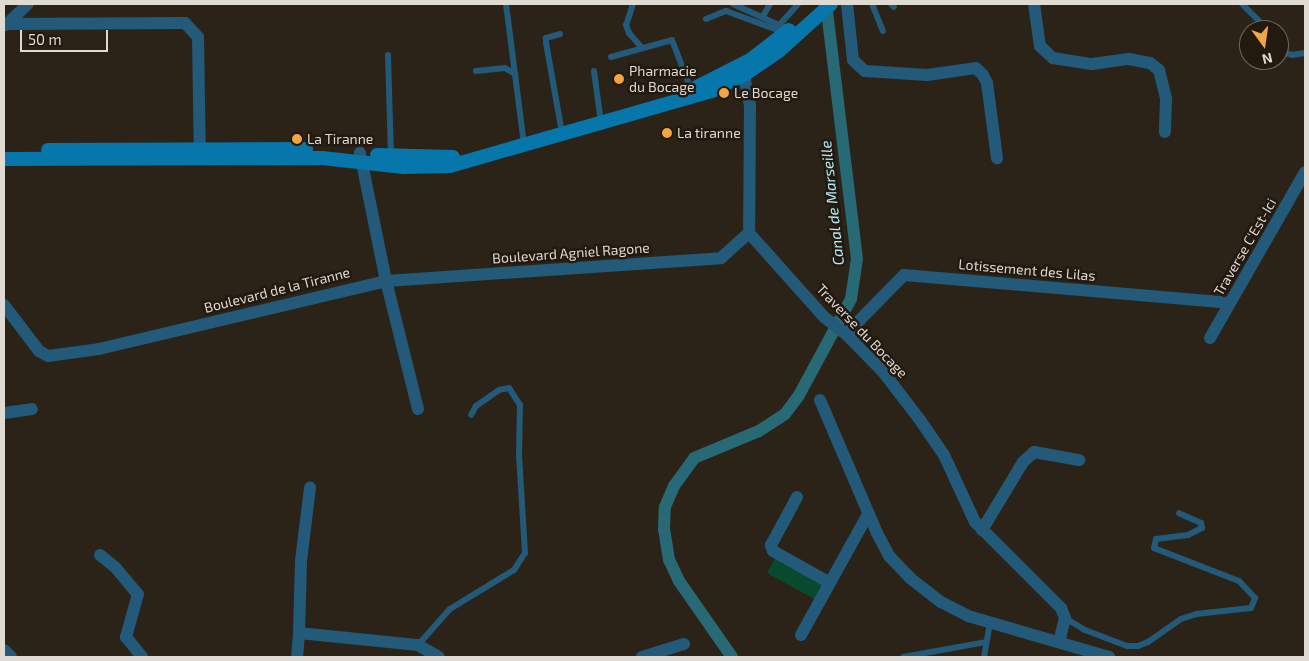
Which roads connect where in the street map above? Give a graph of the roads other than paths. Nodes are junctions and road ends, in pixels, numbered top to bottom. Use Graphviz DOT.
graph roads {
  1 [pos="28,4"];
  2 [pos="506,4"];
  3 [pos="633,4"];
  4 [pos="733,4"];
  5 [pos="770,4"];
  6 [pos="798,4"];
  7 [pos="831,4"];
  8 [pos="847,4"];
  9 [pos="872,4"];
  10 [pos="1034,4"];
  11 [pos="1242,4"];
  12 [pos="816,9"];
  13 [pos="763,16"];
  14 [pos="706,19"];
  15 [pos="1258,20"];
  16 [pos="6,26"];
  17 [pos="883,31"];
  18 [pos="788,33"];
  19 [pos="560,34"];
  20 [pos="642,48"];
  21 [pos="1289,53"];
  22 [pos="1305,53"];
  23 [pos="388,55"];
  24 [pos="611,57"];
  25 [pos="476,71"];
  26 [pos="594,71"];
  27 [pos="742,71"];
  28 [pos="515,74"];
  29 [pos="693,94"];
  30 [pos="602,123"];
  31 [pos="1165,132"];
  32 [pos="563,135"];
  33 [pos="524,145"];
  34 [pos="4,150"];
  35 [pos="200,155"];
  36 [pos="361,158"];
  37 [pos="997,158"];
  38 [pos="4,159"];
  39 [pos="391,161"];
  40 [pos="1305,172"];
  41 [pos="748,233"];
  42 [pos="386,281"];
  43 [pos="1229,303"];
  44 [pos="4,305"];
  45 [pos="844,332"];
  46 [pos="1210,338"];
  47 [pos="820,400"];
  48 [pos="32,409"];
  49 [pos="418,409"];
  50 [pos="4,413"];
  51 [pos="471,415"];
  52 [pos="1078,460"];
  53 [pos="310,488"];
  54 [pos="797,497"];
  55 [pos="1179,513"];
  56 [pos="868,514"];
  57 [pos="982,530"];
  58 [pos="100,555"];
  59 [pos="830,582"];
  60 [pos="1065,618"];
  61 [pos="990,622"];
  62 [pos="299,633"];
  63 [pos="801,635"];
  64 [pos="986,642"];
  65 [pos="1059,642"];
  66 [pos="684,644"];
  67 [pos="418,645"];
  68 [pos="4,650"];
  69 [pos="1079,653"];
  70 [pos="11,657"];
  71 [pos="142,657"];
  72 [pos="297,657"];
  73 [pos="439,657"];
  74 [pos="642,657"];
  75 [pos="902,657"];
  76 [pos="984,657"];
  77 [pos="1109,657"];
  1 -- 16 [label="street"];
  2 -- 28 [label="lane"];
  3 -- 20 [label="lane"];
  4 -- 13 [label="lane"];
  5 -- 13 [label="lane"];
  6 -- 18 [label="lane"];
  7 -- 12 [label="main road"];
  8 -- 37 [label="street"];
  9 -- 17 [label="lane"];
  10 -- 31 [label="street"];
  11 -- 15 [label="lane"];
  12 -- 18 [label="main road"];
  13 -- 18 [label="lane"];
  14 -- 18 [label="lane"];
  16 -- 35 [label="street"];
  18 -- 27 [label="main road"];
  19 -- 32 [label="lane"];
  20 -- 24 [label="lane"];
  20 -- 29 [label="lane"];
  21 -- 22 [label="lane"];
  23 -- 39 [label="lane"];
  25 -- 28 [label="lane"];
  26 -- 30 [label="lane"];
  27 -- 29 [label="main road"];
  27 -- 41 [label="street"];
  28 -- 33 [label="lane"];
  29 -- 30 [label="main road"];
  30 -- 32 [label="main road"];
  32 -- 33 [label="main road"];
  33 -- 39 [label="main road"];
  34 -- 35 [label="main road"];
  35 -- 36 [label="main road"];
  35 -- 38 [label="main road"];
  36 -- 39 [label="main road"];
  36 -- 42 [label="street"];
  40 -- 43 [label="street, Traverse C'Est-Ici"];
  41 -- 42 [label="street, Boulevard Agniel Ragone"];
  41 -- 45 [label="street, Traverse du Bocage"];
  42 -- 44 [label="street, Boulevard de la Tiranne"];
  42 -- 49 [label="street"];
  43 -- 45 [label="street, Lotissement des Lilas"];
  43 -- 46 [label="street, Traverse C'Est-Ici"];
  45 -- 57 [label="street, Traverse du Bocage"];
  47 -- 56 [label="street"];
  48 -- 50 [label="street"];
  51 -- 67 [label="lane"];
  52 -- 57 [label="street"];
  53 -- 62 [label="street"];
  54 -- 59 [label="street"];
  55 -- 60 [label="lane"];
  56 -- 59 [label="street"];
  56 -- 61 [label="street"];
  57 -- 60 [label="street, Traverse du Bocage"];
  58 -- 71 [label="street"];
  59 -- 63 [label="street"];
  60 -- 65 [label="street"];
  61 -- 64 [label="lane"];
  61 -- 65 [label="street"];
  62 -- 67 [label="street"];
  62 -- 72 [label="street"];
  64 -- 75 [label="lane"];
  64 -- 76 [label="lane"];
  65 -- 69 [label="street"];
  66 -- 74 [label="street"];
  67 -- 73 [label="street"];
  68 -- 70 [label="street"];
  69 -- 77 [label="street"];
}
